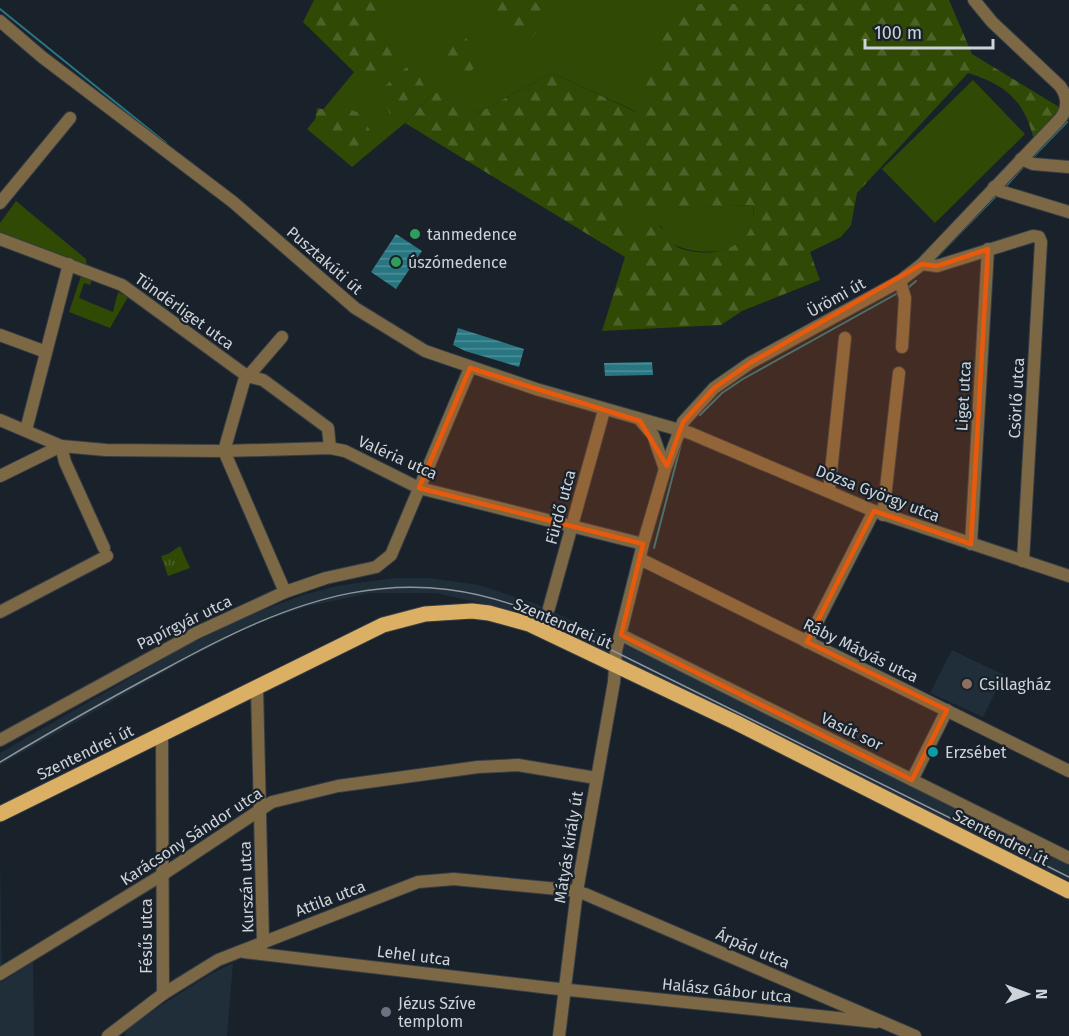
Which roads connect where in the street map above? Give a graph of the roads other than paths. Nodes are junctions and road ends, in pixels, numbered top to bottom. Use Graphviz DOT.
graph roads {
  1 [pos="974,0"];
  2 [pos="0,21"];
  3 [pos="1068,107"];
  4 [pos="70,118"];
  5 [pos="1021,159"];
  6 [pos="1069,167"];
  7 [pos="994,187"];
  8 [pos="0,203"];
  9 [pos="1069,212"];
  10 [pos="0,239"];
  11 [pos="988,249"];
  12 [pos="69,264"];
  13 [pos="922,264"];
  14 [pos="900,281"];
  15 [pos="0,335"];
  16 [pos="282,338"];
  17 [pos="845,338"];
  18 [pos="902,347"];
  19 [pos="46,352"];
  20 [pos="470,369"];
  21 [pos="899,373"];
  22 [pos="247,376"];
  23 [pos="603,414"];
  24 [pos="0,420"];
  25 [pos="640,421"];
  26 [pos="26,430"];
  27 [pos="678,431"];
  28 [pos="61,446"];
  29 [pos="330,448"];
  30 [pos="224,451"];
  31 [pos="665,469"];
  32 [pos="0,476"];
  33 [pos="419,488"];
  34 [pos="829,491"];
  35 [pos="878,513"];
  36 [pos="572,528"];
  37 [pos="643,544"];
  38 [pos="970,544"];
  39 [pos="640,559"];
  40 [pos="1023,561"];
  41 [pos="1069,576"];
  42 [pos="285,592"];
  43 [pos="549,608"];
  44 [pos="0,612"];
  45 [pos="621,635"];
  46 [pos="807,642"];
  47 [pos="616,665"];
  48 [pos="257,688"];
  49 [pos="946,710"];
  50 [pos="162,734"];
  51 [pos="0,740"];
  52 [pos="1069,771"];
  53 [pos="596,778"];
  54 [pos="912,780"];
  55 [pos="260,809"];
  56 [pos="0,814"];
  57 [pos="1069,858"];
  58 [pos="162,875"];
  59 [pos="577,891"];
  60 [pos="1069,891"];
  61 [pos="277,936"];
  62 [pos="262,947"];
  63 [pos="279,954"];
  64 [pos="0,974"];
  65 [pos="564,989"];
  66 [pos="163,994"];
  67 [pos="842,1004"];
  68 [pos="837,1019"];
  69 [pos="886,1023"];
  70 [pos="118,1032"];
  71 [pos="108,1036"];
  72 [pos="559,1036"];
  73 [pos="915,1036"];
  1 -- 3 [label="street, Ürömi út"];
  2 -- 20 [label="street, Pusztakúti út"];
  3 -- 5 [label="street, Ürömi út"];
  4 -- 8 [label="street"];
  5 -- 6 [label="street"];
  5 -- 7 [label="street, Ürömi út"];
  7 -- 9 [label="street"];
  7 -- 13 [label="street, Ürömi út"];
  10 -- 12 [label="street, Tündérliget utca"];
  11 -- 13 [label="street"];
  11 -- 38 [label="street, Liget utca"];
  11 -- 40 [label="street, Csörlő utca"];
  12 -- 19 [label="street"];
  12 -- 22 [label="street, Tündérliget utca"];
  13 -- 14 [label="street, Ürömi út"];
  14 -- 18 [label="street"];
  14 -- 27 [label="street, Ürömi út"];
  15 -- 19 [label="street"];
  16 -- 22 [label="street"];
  17 -- 34 [label="street"];
  19 -- 26 [label="street"];
  20 -- 25 [label="street, Pusztakúti út"];
  20 -- 33 [label="street"];
  21 -- 35 [label="street"];
  22 -- 29 [label="street, Tündérliget utca"];
  22 -- 30 [label="street"];
  23 -- 36 [label="street, Fürdő utca"];
  24 -- 26 [label="street"];
  25 -- 27 [label="street, Pusztakúti út"];
  25 -- 31 [label="street"];
  26 -- 28 [label="street"];
  27 -- 31 [label="street, Ürömi út"];
  27 -- 34 [label="street, Dózsa György utca"];
  28 -- 30 [label="street, Valéria utca"];
  28 -- 32 [label="street"];
  28 -- 44 [label="street"];
  29 -- 30 [label="street, Valéria utca"];
  29 -- 33 [label="street, Valéria utca"];
  30 -- 42 [label="street"];
  31 -- 37 [label="street, Ürömi út"];
  33 -- 36 [label="street, Valéria utca"];
  33 -- 42 [label="street, Papírgyár utca"];
  34 -- 35 [label="street, Dózsa György utca"];
  35 -- 38 [label="street, Dózsa György utca"];
  35 -- 46 [label="street"];
  36 -- 37 [label="street, Valéria utca"];
  36 -- 43 [label="street, Fürdő utca"];
  37 -- 39 [label="street, Ürömi út"];
  38 -- 40 [label="street, Dózsa György utca"];
  39 -- 45 [label="street, Ürömi út"];
  39 -- 46 [label="street, Ráby Mátyás utca"];
  40 -- 41 [label="street, Dózsa György utca"];
  42 -- 51 [label="street, Papírgyár utca"];
  45 -- 47 [label="street, Ürömi út"];
  45 -- 54 [label="street, Vasút sor"];
  46 -- 49 [label="street, Ráby Mátyás utca"];
  47 -- 48 [label="main road, Szentendrei út"];
  47 -- 53 [label="street, Mátyás király út"];
  47 -- 60 [label="main road, Szentendrei út"];
  48 -- 50 [label="main road, Szentendrei út"];
  48 -- 55 [label="street, Kurszán utca"];
  49 -- 52 [label="street, Ráby Mátyás utca"];
  49 -- 54 [label="street"];
  50 -- 56 [label="main road, Szentendrei út"];
  50 -- 58 [label="street, Fésűs utca"];
  53 -- 55 [label="street, Karácsony Sándor utca"];
  53 -- 59 [label="street, Mátyás király út"];
  54 -- 57 [label="street, Vasút sor"];
  55 -- 58 [label="street, Karácsony Sándor utca"];
  55 -- 62 [label="street, Kurszán utca"];
  58 -- 64 [label="street, Karácsony Sándor utca"];
  58 -- 66 [label="street, Fésűs utca"];
  59 -- 61 [label="street, Attila utca"];
  59 -- 65 [label="street, Mátyás király út"];
  59 -- 67 [label="street, Árpád utca"];
  61 -- 62 [label="street, Attila utca"];
  61 -- 63 [label="street"];
  62 -- 63 [label="street, Lehel utca"];
  62 -- 66 [label="street, Attila utca"];
  63 -- 65 [label="street, Lehel utca"];
  65 -- 68 [label="street, Halász Gábor utca"];
  65 -- 72 [label="street, Mátyás király út"];
  66 -- 70 [label="street, Attila utca"];
  67 -- 68 [label="street"];
  67 -- 69 [label="street, Árpád utca"];
  68 -- 69 [label="street, Halász Gábor utca"];
  69 -- 73 [label="street, Árpád utca"];
  70 -- 71 [label="street, Attila utca"];
}
